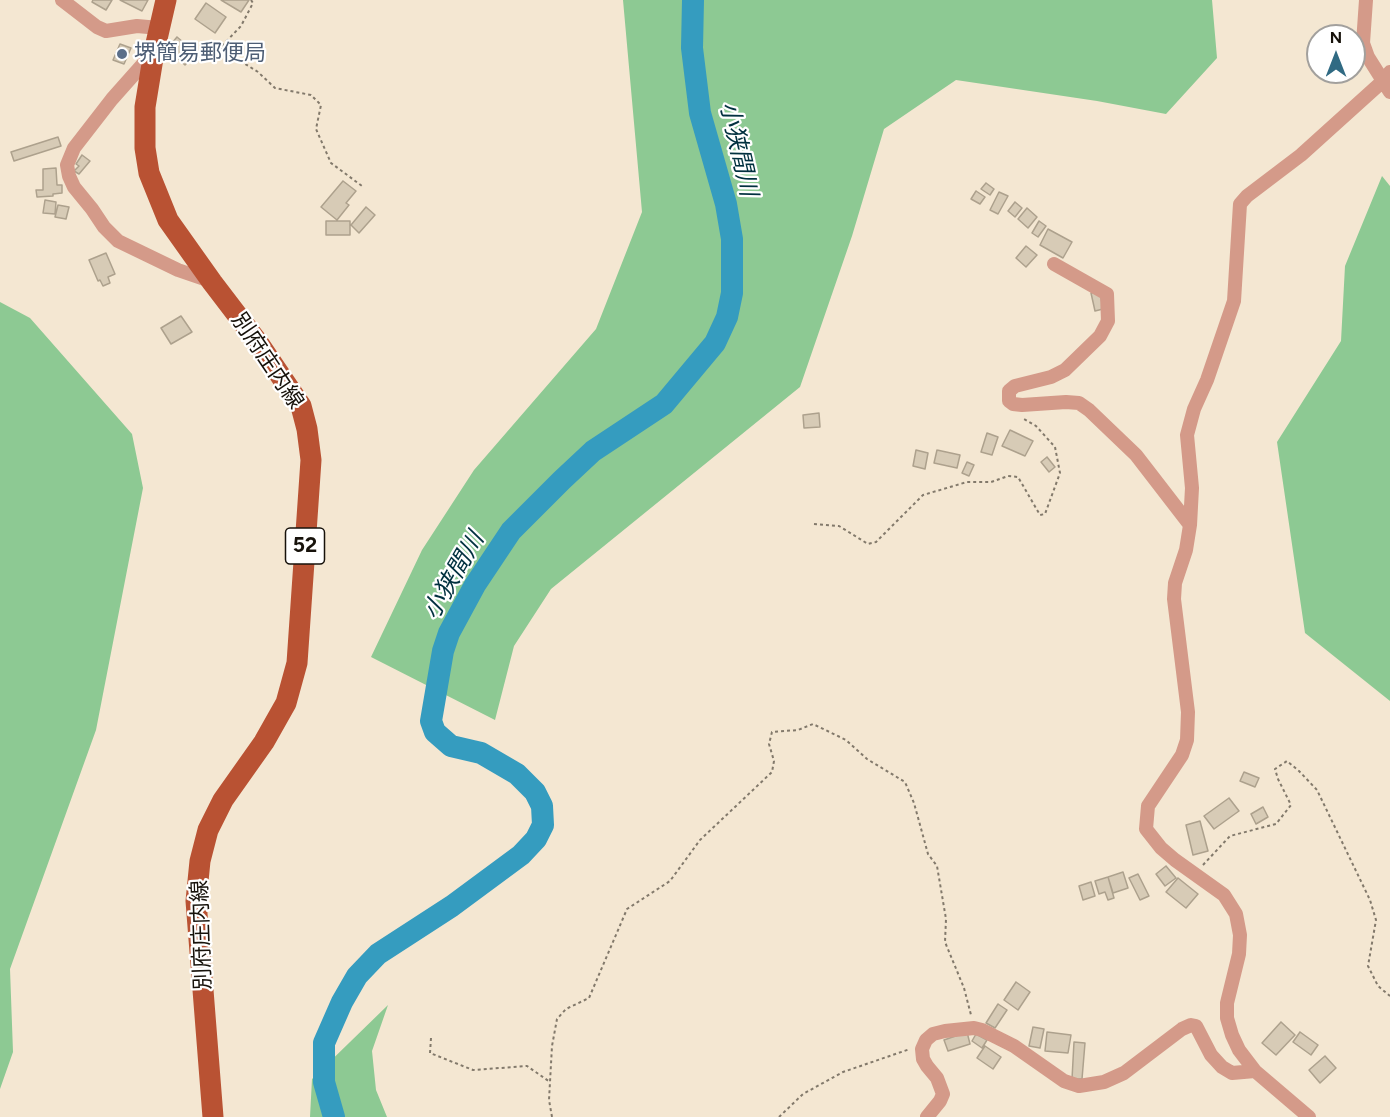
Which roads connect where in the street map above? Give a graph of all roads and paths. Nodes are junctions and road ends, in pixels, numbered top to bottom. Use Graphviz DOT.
graph roads {
  1 [pos="62,0"];
  2 [pos="166,0"];
  3 [pos="251,0"];
  4 [pos="1366,0"];
  5 [pos="159,28"];
  6 [pos="154,52"];
  7 [pos="1388,82"];
  8 [pos="362,186"];
  9 [pos="1054,264"];
  10 [pos="212,282"];
  11 [pos="1013,404"];
  12 [pos="814,524"];
  13 [pos="1190,525"];
  14 [pos="1195,874"];
  15 [pos="1390,996"];
  16 [pos="974,1028"];
  17 [pos="431,1038"];
  18 [pos="922,1049"];
  19 [pos="1255,1071"];
  20 [pos="550,1082"];
  21 [pos="1287,1099"];
  22 [pos="213,1117"];
  23 [pos="552,1117"];
  24 [pos="779,1117"];
  25 [pos="927,1117"];
  26 [pos="1294,1117"];
  27 [pos="1309,1117"];
  1 -- 5 [label="street"];
  2 -- 5 [label="main road, 別府庄内線 / 52"];
  3 -- 8 [label="path"];
  4 -- 7 [label="street"];
  5 -- 6 [label="main road, 別府庄内線 / 52"];
  6 -- 10 [label="main road, 別府庄内線 / 52"];
  6 -- 10 [label="street"];
  7 -- 13 [label="street"];
  9 -- 11 [label="street"];
  10 -- 22 [label="main road, 別府庄内線 / 52"];
  11 -- 12 [label="path"];
  11 -- 13 [label="street"];
  13 -- 14 [label="street"];
  14 -- 15 [label="path"];
  14 -- 19 [label="street"];
  16 -- 18 [label="street"];
  16 -- 19 [label="street"];
  16 -- 20 [label="path"];
  17 -- 20 [label="path"];
  18 -- 24 [label="path"];
  18 -- 25 [label="street"];
  19 -- 21 [label="street"];
  20 -- 23 [label="path"];
  21 -- 26 [label="street"];
  21 -- 27 [label="street"];
}
